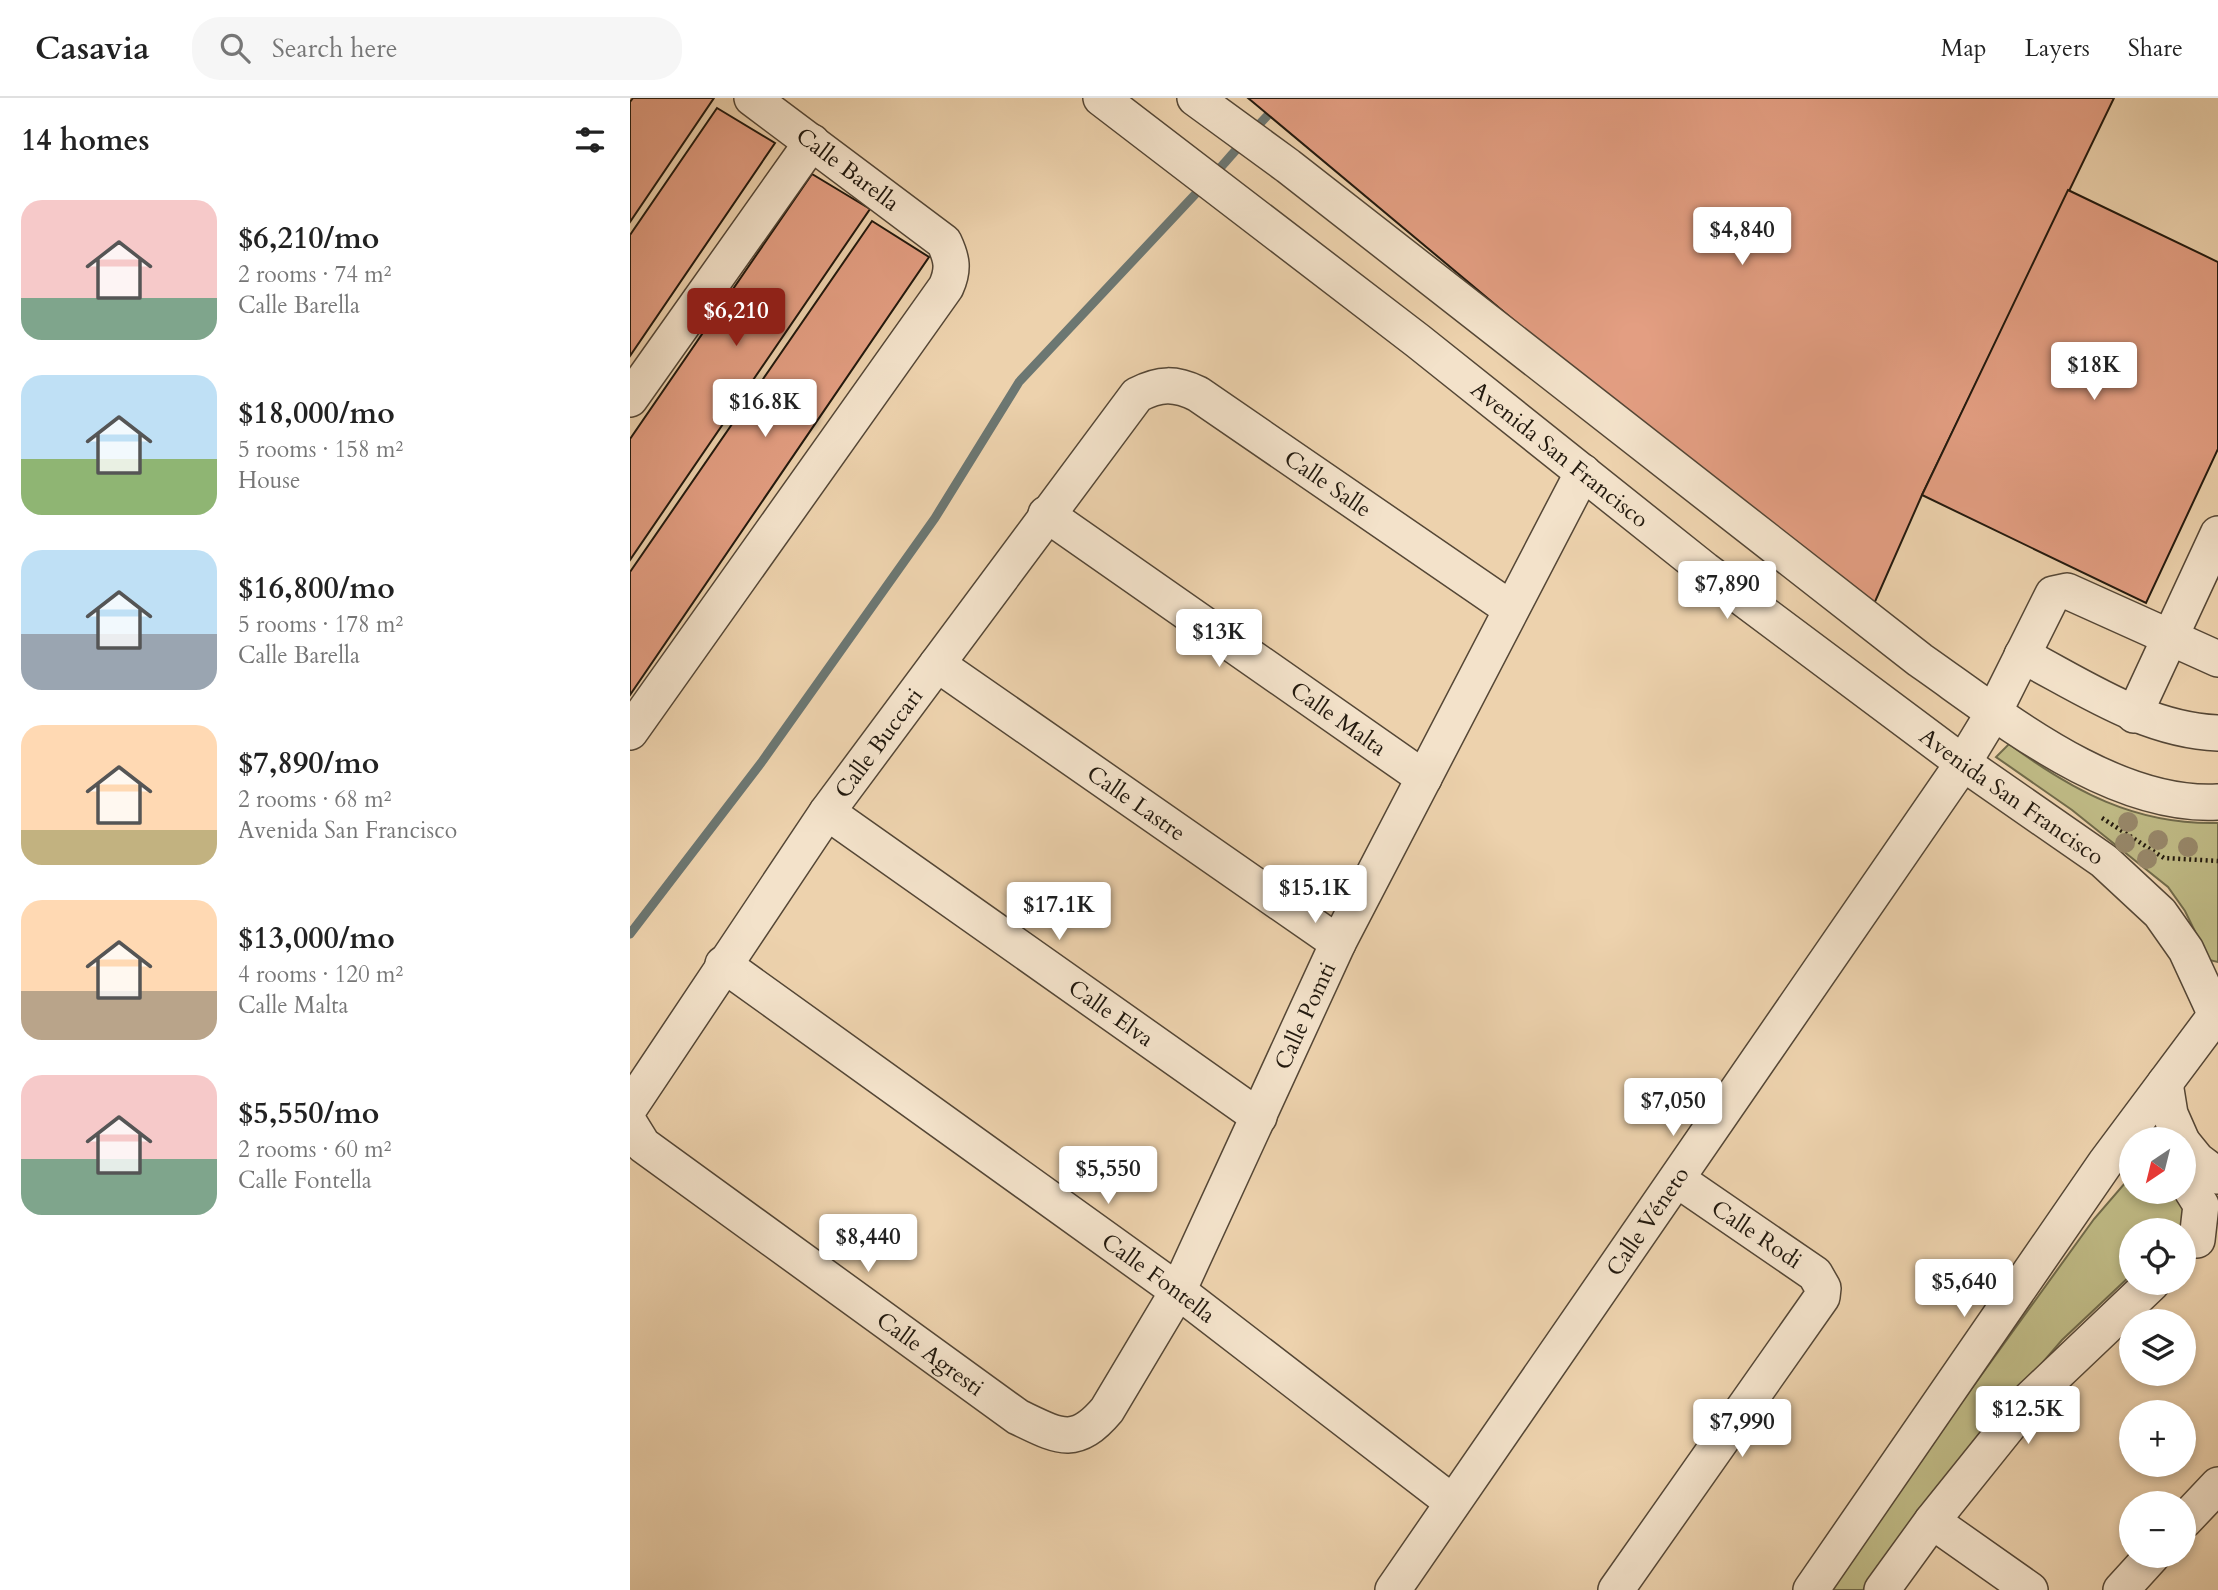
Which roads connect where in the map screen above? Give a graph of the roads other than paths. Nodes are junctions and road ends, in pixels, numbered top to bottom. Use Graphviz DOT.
graph roads {
  1 [pos="752,98"];
  2 [pos="1101,98"];
  3 [pos="1195,98"];
  4 [pos="812,142"];
  5 [pos="1138,395"];
  6 [pos="630,399"];
  7 [pos="1583,472"];
  8 [pos="1046,514"];
  9 [pos="2214,554"];
  10 [pos="1511,609"];
  11 [pos="2170,636"];
  12 [pos="2022,655"];
  13 [pos="2218,659"];
  14 [pos="937,664"];
  15 [pos="1994,712"];
  16 [pos="2134,715"];
  17 [pos="630,732"];
  18 [pos="2218,733"];
  19 [pos="1963,763"];
  20 [pos="1424,778"];
  21 [pos="2218,802"];
  22 [pos="827,812"];
  23 [pos="1338,943"];
  24 [pos="723,964"];
  25 [pos="2217,1014"];
  26 [pos="2165,1083"];
  27 [pos="631,1110"];
  28 [pos="1259,1117"];
  29 [pos="2139,1127"];
  30 [pos="2175,1127"];
  31 [pos="2196,1159"];
  32 [pos="2119,1162"];
  33 [pos="2218,1176"];
  34 [pos="1678,1180"];
  35 [pos="2196,1197"];
  36 [pos="2200,1239"];
  37 [pos="1178,1291"];
  38 [pos="2139,1295"];
  39 [pos="1107,1410"];
  40 [pos="2216,1490"];
  41 [pos="1452,1503"];
  42 [pos="2196,1509"];
  43 [pos="1932,1521"];
  44 [pos="2141,1568"];
  45 [pos="1392,1590"];
  46 [pos="1616,1590"];
  47 [pos="1811,1590"];
  48 [pos="1882,1590"];
  49 [pos="2029,1590"];
  50 [pos="2121,1590"];
  1 -- 4 [label="street, Calle Barella"];
  2 -- 7 [label="street, Avenida San Francisco"];
  3 -- 15 [label="street"];
  4 -- 6 [label="street"];
  4 -- 17 [label="street, Calle Barella"];
  5 -- 8 [label="street, Calle Buccari"];
  5 -- 10 [label="street, Calle Salle"];
  7 -- 10 [label="street, Calle Pomti"];
  7 -- 19 [label="street, Avenida San Francisco"];
  8 -- 14 [label="street, Calle Buccari"];
  8 -- 20 [label="street, Calle Malta"];
  9 -- 11 [label="street"];
  10 -- 20 [label="street, Calle Pomti"];
  11 -- 12 [label="street, Calle Véneto"];
  11 -- 13 [label="street"];
  11 -- 16 [label="street"];
  12 -- 15 [label="street, Calle Véneto"];
  12 -- 16 [label="street"];
  14 -- 22 [label="street, Calle Buccari"];
  14 -- 23 [label="street, Calle Lastre"];
  15 -- 19 [label="street, Calle Véneto"];
  15 -- 21 [label="street"];
  16 -- 18 [label="street"];
  19 -- 25 [label="street, Avenida San Francisco"];
  19 -- 34 [label="street, Calle Véneto"];
  20 -- 23 [label="street, Calle Pomti"];
  22 -- 24 [label="street, Calle Buccari"];
  22 -- 28 [label="street, Calle Elva"];
  23 -- 28 [label="street, Calle Pomti"];
  24 -- 27 [label="street, Calle Buccari"];
  24 -- 37 [label="street, Calle Fontella"];
  25 -- 26 [label="street"];
  26 -- 29 [label="street"];
  26 -- 30 [label="street"];
  27 -- 39 [label="street, Calle Agresti"];
  28 -- 37 [label="street, Calle Pomti"];
  31 -- 33 [label="street"];
  32 -- 47 [label="street"];
  34 -- 41 [label="street, Calle Véneto"];
  34 -- 46 [label="street, Calle Rodi"];
  35 -- 36 [label="street"];
  37 -- 39 [label="street, Calle Pomti"];
  37 -- 41 [label="street, Calle Fontella"];
  38 -- 43 [label="street"];
  40 -- 42 [label="street"];
  41 -- 45 [label="street, Calle Véneto"];
  43 -- 48 [label="street"];
  43 -- 49 [label="street"];
  44 -- 50 [label="street"];
}
